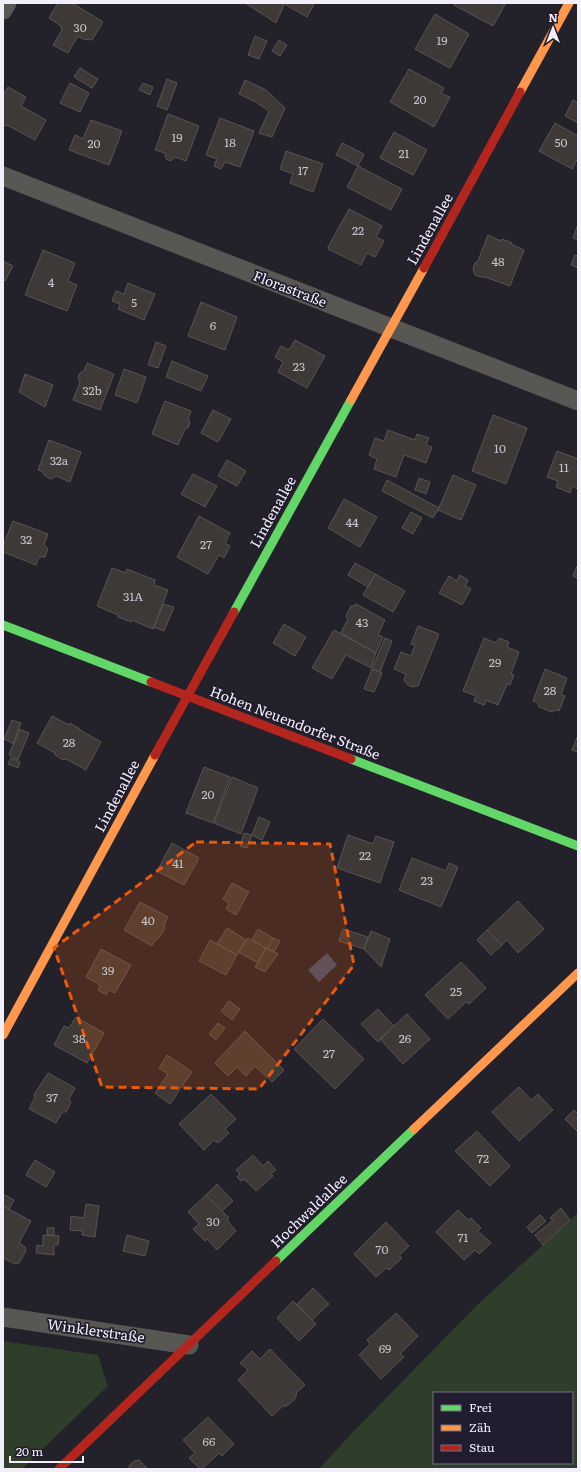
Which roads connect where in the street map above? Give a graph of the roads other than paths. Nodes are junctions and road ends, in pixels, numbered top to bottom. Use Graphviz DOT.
graph roads {
  1 [pos="7,3"];
  2 [pos="569,3"];
  3 [pos="3,10"];
  4 [pos="3,176"];
  5 [pos="391,328"];
  6 [pos="578,401"];
  7 [pos="3,625"];
  8 [pos="187,696"];
  9 [pos="578,846"];
  10 [pos="578,973"];
  11 [pos="3,1035"];
  12 [pos="3,1317"];
  13 [pos="190,1345"];
  14 [pos="59,1469"];
  1 -- 3 [label="street"];
  2 -- 5 [label="street, Lindenallee"];
  4 -- 5 [label="street, Florastraße"];
  5 -- 6 [label="street, Florastraße"];
  5 -- 8 [label="street, Lindenallee"];
  7 -- 8 [label="street, Hohen Neuendorfer Straße"];
  8 -- 9 [label="street, Hohen Neuendorfer Straße"];
  8 -- 11 [label="street, Lindenallee"];
  10 -- 13 [label="street, Hochwaldallee"];
  12 -- 13 [label="street, Winklerstraße"];
  13 -- 14 [label="street, Hochwaldallee"];
}
